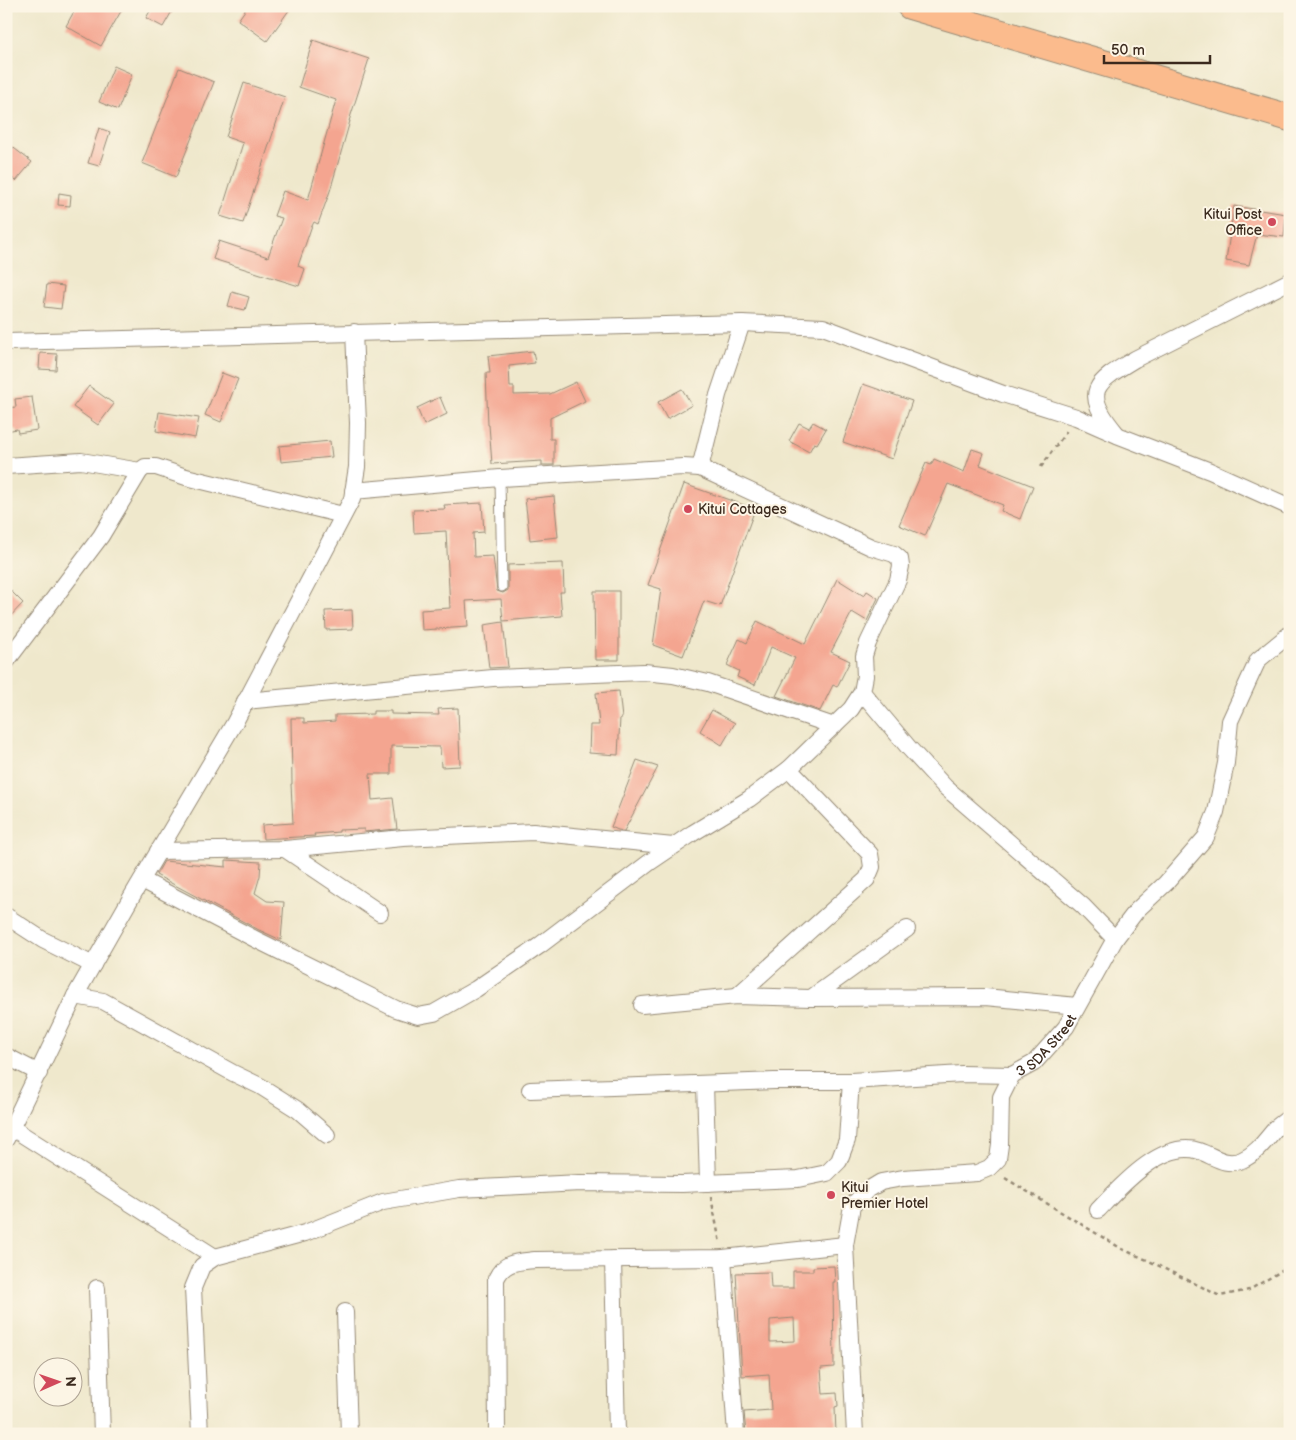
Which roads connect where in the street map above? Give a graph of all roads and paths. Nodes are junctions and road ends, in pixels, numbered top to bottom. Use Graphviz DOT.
graph roads {
  1 [pos="910,6"];
  2 [pos="1290,118"];
  3 [pos="1290,281"];
  4 [pos="742,323"];
  5 [pos="354,332"];
  6 [pos="6,342"];
  7 [pos="1076,417"];
  8 [pos="1117,435"];
  9 [pos="6,466"];
  10 [pos="1041,467"];
  11 [pos="700,468"];
  12 [pos="140,471"];
  13 [pos="500,478"];
  14 [pos="353,491"];
  15 [pos="1290,507"];
  16 [pos="343,515"];
  17 [pos="502,587"];
  18 [pos="1290,634"];
  19 [pos="6,662"];
  20 [pos="862,692"];
  21 [pos="245,701"];
  22 [pos="834,726"];
  23 [pos="789,769"];
  24 [pos="674,846"];
  25 [pos="285,849"];
  26 [pos="158,851"];
  27 [pos="142,880"];
  28 [pos="380,913"];
  29 [pos="6,916"];
  30 [pos="907,929"];
  31 [pos="1115,939"];
  32 [pos="93,965"];
  33 [pos="75,996"];
  34 [pos="738,996"];
  35 [pos="812,998"];
  36 [pos="642,1005"];
  37 [pos="1077,1006"];
  38 [pos="6,1056"];
  39 [pos="38,1073"];
  40 [pos="1012,1075"];
  41 [pos="851,1081"];
  42 [pos="705,1084"];
  43 [pos="530,1090"];
  44 [pos="1290,1117"];
  45 [pos="9,1134"];
  46 [pos="327,1134"];
  47 [pos="1005,1178"];
  48 [pos="708,1183"];
  49 [pos="1098,1210"];
  50 [pos="845,1245"];
  51 [pos="215,1257"];
  52 [pos="723,1258"];
  53 [pos="612,1259"];
  54 [pos="1290,1266"];
  55 [pos="98,1288"];
  56 [pos="346,1312"];
  57 [pos="102,1434"];
  58 [pos="200,1434"];
  59 [pos="349,1434"];
  60 [pos="498,1434"];
  61 [pos="617,1434"];
  62 [pos="736,1434"];
  63 [pos="855,1434"];
  1 -- 2 [label="main road"];
  3 -- 8 [label="street"];
  4 -- 5 [label="street"];
  4 -- 7 [label="street"];
  4 -- 11 [label="street"];
  5 -- 6 [label="street"];
  5 -- 14 [label="street"];
  7 -- 8 [label="street"];
  7 -- 10 [label="path"];
  8 -- 15 [label="street"];
  9 -- 12 [label="street"];
  11 -- 13 [label="street"];
  11 -- 20 [label="street"];
  12 -- 16 [label="street"];
  12 -- 19 [label="street"];
  13 -- 14 [label="street"];
  13 -- 17 [label="lane"];
  14 -- 16 [label="street"];
  16 -- 21 [label="street"];
  18 -- 31 [label="street, 3 SDA Street"];
  20 -- 22 [label="street"];
  20 -- 31 [label="street"];
  21 -- 22 [label="street"];
  21 -- 26 [label="street"];
  22 -- 23 [label="street"];
  23 -- 24 [label="street"];
  23 -- 34 [label="street"];
  24 -- 25 [label="street"];
  24 -- 27 [label="street"];
  25 -- 26 [label="street"];
  25 -- 28 [label="street"];
  26 -- 27 [label="street"];
  27 -- 32 [label="street"];
  29 -- 32 [label="street"];
  30 -- 35 [label="street"];
  31 -- 37 [label="street, 3 SDA Street"];
  32 -- 33 [label="street"];
  33 -- 39 [label="street"];
  33 -- 46 [label="street"];
  34 -- 35 [label="street"];
  34 -- 36 [label="street"];
  35 -- 37 [label="street"];
  37 -- 40 [label="street, 3 SDA Street"];
  38 -- 39 [label="street"];
  39 -- 45 [label="street"];
  40 -- 41 [label="street"];
  40 -- 50 [label="street, 3 SDA Street"];
  41 -- 42 [label="street"];
  41 -- 48 [label="street"];
  42 -- 43 [label="street"];
  42 -- 48 [label="street"];
  44 -- 49 [label="street"];
  45 -- 51 [label="street"];
  47 -- 54 [label="path"];
  48 -- 51 [label="street"];
  48 -- 52 [label="path"];
  50 -- 52 [label="street"];
  50 -- 63 [label="street, 3 SDA Street"];
  51 -- 58 [label="street"];
  52 -- 53 [label="street"];
  52 -- 62 [label="street"];
  53 -- 60 [label="street"];
  53 -- 61 [label="street"];
  55 -- 57 [label="street"];
  56 -- 59 [label="street"];
}
